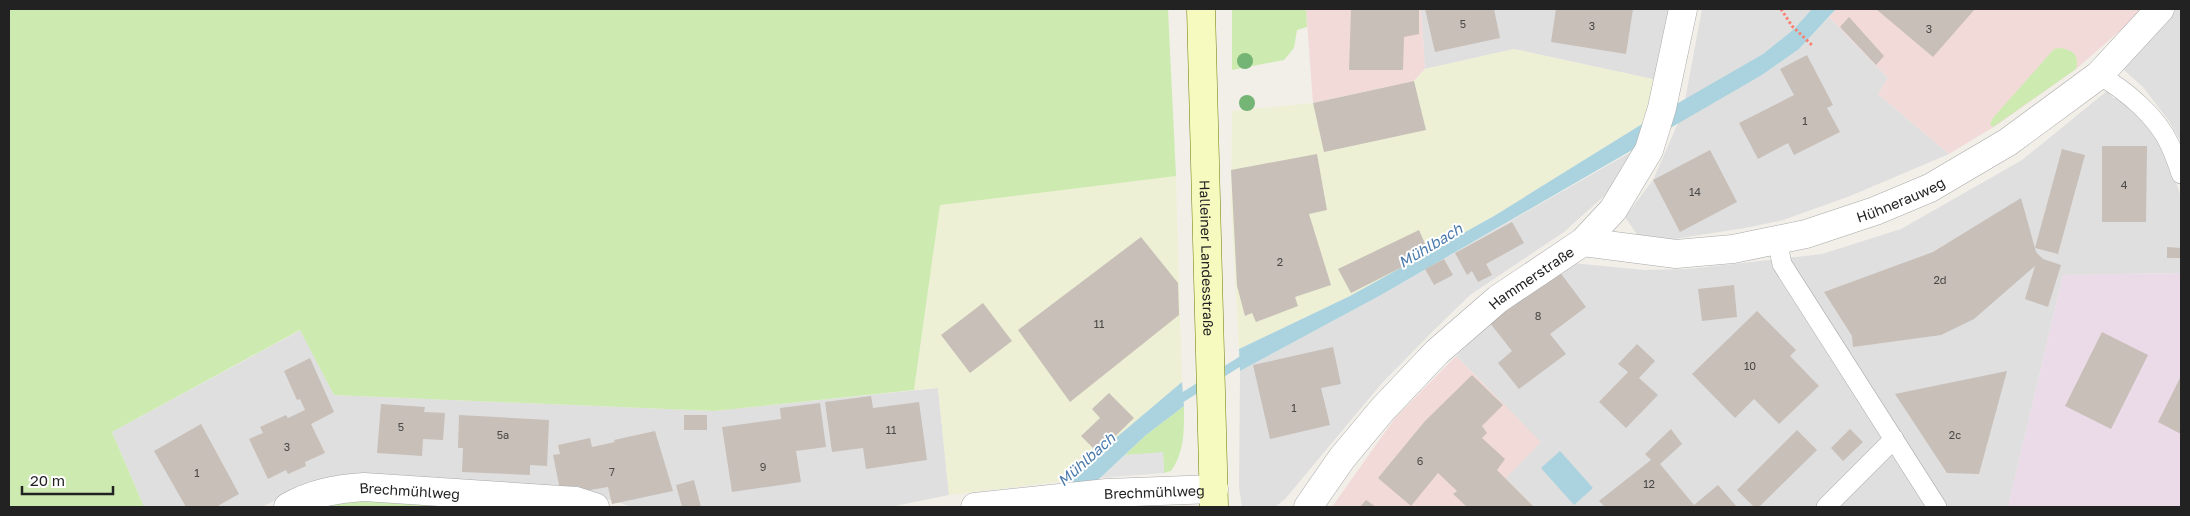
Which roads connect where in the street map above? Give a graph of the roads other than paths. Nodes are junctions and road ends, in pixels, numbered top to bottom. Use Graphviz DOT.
graph roads {
  1 [pos="1201,9"];
  2 [pos="1683,9"];
  3 [pos="2160,9"];
  4 [pos="2099,75"];
  5 [pos="2181,174"];
  6 [pos="1777,240"];
  7 [pos="1583,242"];
  8 [pos="1894,439"];
  9 [pos="1214,498"];
  10 [pos="288,507"];
  11 [pos="595,507"];
  12 [pos="975,507"];
  13 [pos="1308,507"];
  14 [pos="1826,507"];
  15 [pos="1937,507"];
  1 -- 9 [label="main road, Halleiner Landesstraße"];
  2 -- 7 [label="street, Hammerstraße"];
  3 -- 4 [label="street, Hühnerauweg"];
  4 -- 5 [label="lane"];
  4 -- 6 [label="street, Hühnerauweg"];
  6 -- 7 [label="street, Hühnerauweg"];
  6 -- 8 [label="lane"];
  7 -- 13 [label="street, Hammerstraße"];
  8 -- 14 [label="lane"];
  8 -- 15 [label="lane"];
  9 -- 12 [label="street, Brechmühlweg"];
  10 -- 11 [label="street, Brechmühlweg"];
}
